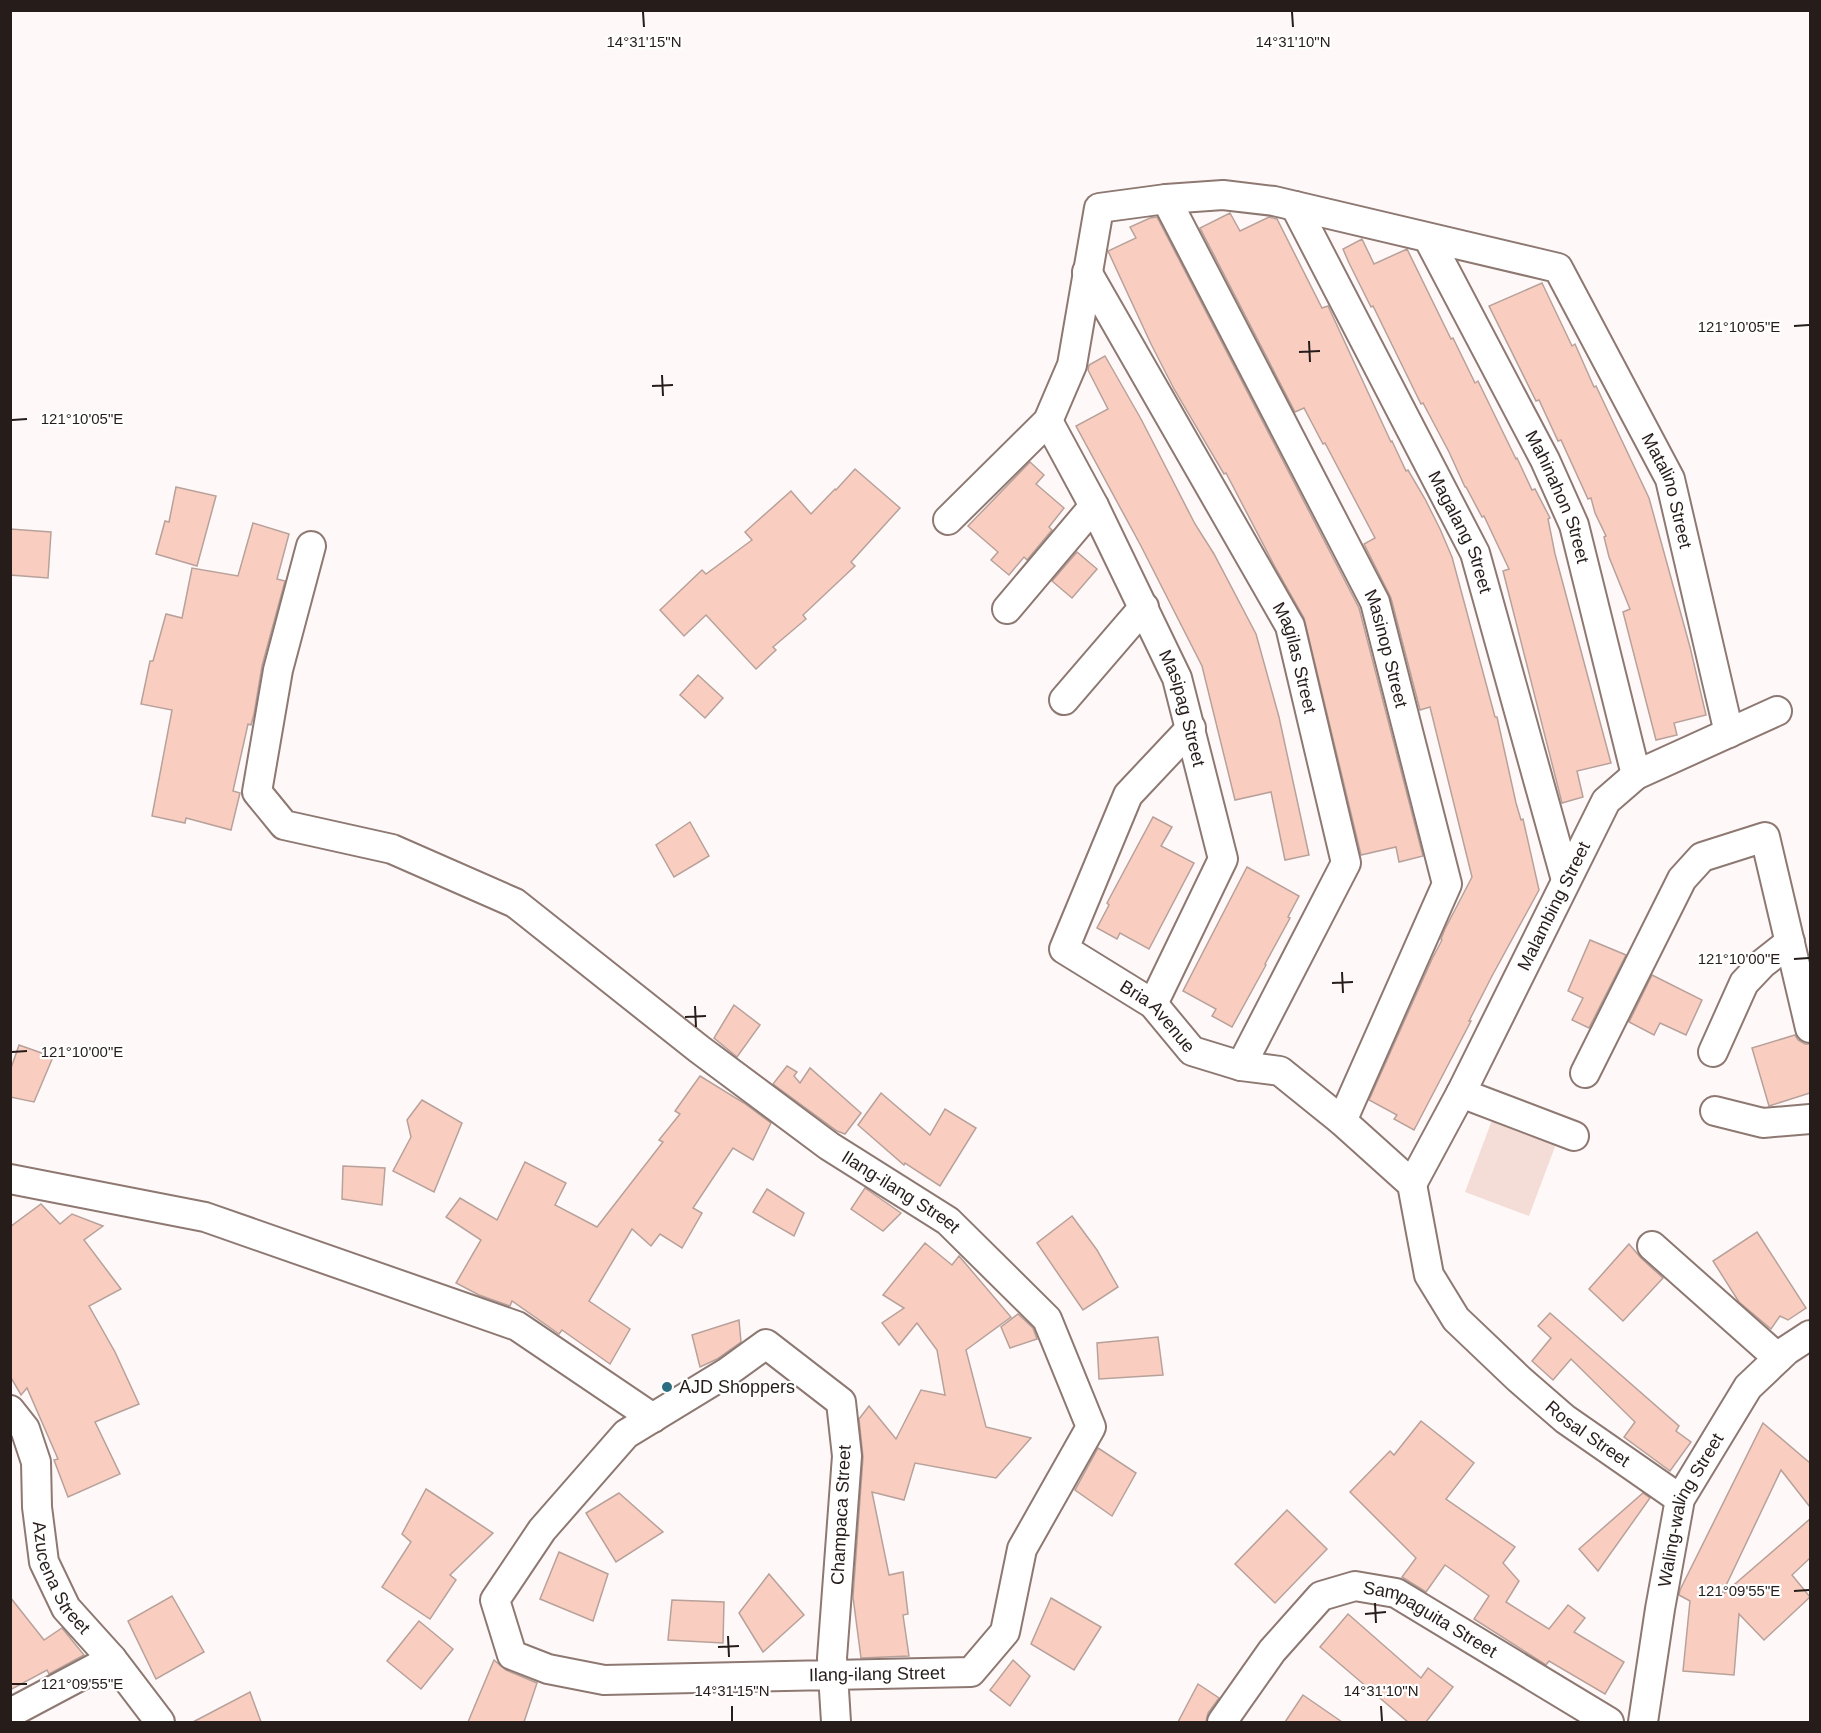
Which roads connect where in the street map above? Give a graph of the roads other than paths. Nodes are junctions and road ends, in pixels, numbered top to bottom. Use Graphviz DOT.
graph roads {
  1 [pos="1166,199"];
  2 [pos="1295,206"];
  3 [pos="1428,238"];
  4 [pos="1087,272"];
  5 [pos="1048,421"];
  6 [pos="1094,506"];
  7 [pos="948,520"];
  8 [pos="311,546"];
  9 [pos="1144,607"];
  10 [pos="1006,609"];
  11 [pos="1064,700"];
  12 [pos="1777,711"];
  13 [pos="1191,728"];
  14 [pos="1729,733"];
  15 [pos="1636,775"];
  16 [pos="1566,880"];
  17 [pos="1790,942"];
  18 [pos="1153,1004"];
  19 [pos="1810,1028"];
  20 [pos="1713,1052"];
  21 [pos="1241,1066"];
  22 [pos="1585,1073"];
  23 [pos="1461,1093"];
  24 [pos="1715,1111"];
  25 [pos="1810,1119"];
  26 [pos="1342,1121"];
  27 [pos="1574,1136"];
  28 [pos="10,1179"];
  29 [pos="1412,1184"];
  30 [pos="1652,1246"];
  31 [pos="1810,1335"];
  32 [pos="766,1344"];
  33 [pos="1778,1358"];
  34 [pos="10,1410"];
  35 [pos="652,1418"];
  36 [pos="1680,1498"];
  37 [pos="112,1659"];
  38 [pos="833,1675"];
  39 [pos="10,1710"];
  40 [pos="1232,1719"];
  41 [pos="160,1722"];
  42 [pos="836,1722"];
  43 [pos="1608,1722"];
  44 [pos="1643,1722"];
  1 -- 2 [label="street"];
  1 -- 4 [label="street"];
  1 -- 26 [label="street, Masinop Street"];
  2 -- 3 [label="street"];
  2 -- 16 [label="street, Magalang Street"];
  3 -- 14 [label="street, Matalino Street"];
  3 -- 15 [label="street, Mahinahon Street"];
  4 -- 5 [label="street"];
  4 -- 21 [label="street, Magilas Street"];
  5 -- 6 [label="street, Masipag Street"];
  5 -- 7 [label="street"];
  6 -- 9 [label="street, Masipag Street"];
  6 -- 10 [label="street"];
  8 -- 38 [label="street, Ilang-ilang Street"];
  9 -- 11 [label="street"];
  9 -- 13 [label="street, Masipag Street"];
  12 -- 14 [label="street, Malambing Street"];
  13 -- 18 [label="street, Masipag Street"];
  13 -- 18 [label="street, Bria Avenue"];
  14 -- 15 [label="street, Malambing Street"];
  15 -- 16 [label="street, Malambing Street"];
  16 -- 23 [label="street, Malambing Street"];
  17 -- 19 [label="street"];
  17 -- 20 [label="street"];
  17 -- 22 [label="street"];
  18 -- 21 [label="street, Bria Avenue"];
  21 -- 26 [label="street, Bria Avenue"];
  23 -- 27 [label="street"];
  23 -- 29 [label="street, Malambing Street"];
  24 -- 25 [label="street"];
  26 -- 29 [label="street, Bria Avenue"];
  28 -- 35 [label="street"];
  29 -- 36 [label="street, Rosal Street"];
  30 -- 33 [label="street"];
  31 -- 33 [label="street, Waling-waling Street"];
  32 -- 35 [label="street, Ilang-ilang Street"];
  32 -- 38 [label="street, Champaca Street"];
  33 -- 36 [label="street, Waling-waling Street"];
  34 -- 37 [label="street, Azucena Street"];
  35 -- 38 [label="street, Ilang-ilang Street"];
  36 -- 44 [label="street, Waling-waling Street"];
  37 -- 39 [label="street"];
  37 -- 41 [label="street, Azucena Street"];
  38 -- 42 [label="street, Champaca Street"];
  40 -- 43 [label="street, Sampaguita Street"];
}
